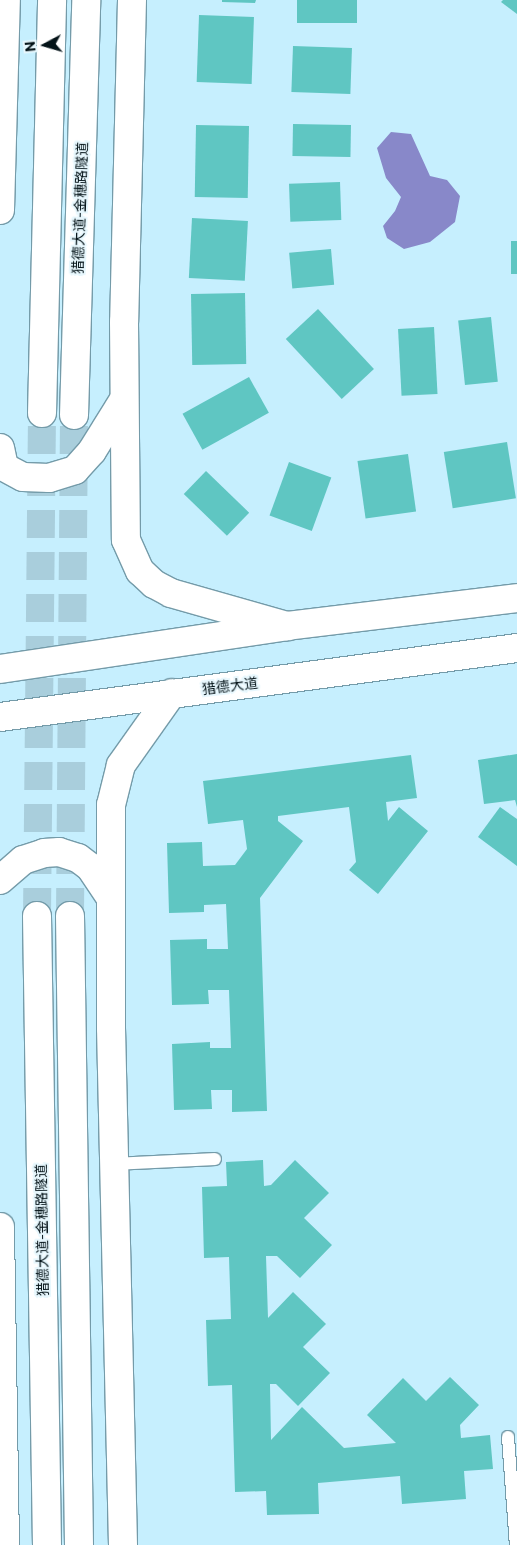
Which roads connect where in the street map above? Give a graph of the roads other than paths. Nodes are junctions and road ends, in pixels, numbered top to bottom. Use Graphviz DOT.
graph roads {
  1 [pos="6,0"];
  2 [pos="52,0"];
  3 [pos="86,0"];
  4 [pos="132,0"];
  5 [pos="0,210"];
  6 [pos="123,402"];
  7 [pos="42,413"];
  8 [pos="74,415"];
  9 [pos="0,448"];
  10 [pos="517,584"];
  11 [pos="517,598"];
  12 [pos="451,606"];
  13 [pos="287,626"];
  14 [pos="517,648"];
  15 [pos="517,655"];
  16 [pos="461,656"];
  17 [pos="0,668"];
  18 [pos="172,693"];
  19 [pos="0,717"];
  20 [pos="0,880"];
  21 [pos="110,897"];
  22 [pos="38,916"];
  23 [pos="70,916"];
  24 [pos="215,1159"];
  25 [pos="114,1164"];
  26 [pos="0,1227"];
  27 [pos="508,1437"];
  28 [pos="5,1545"];
  29 [pos="47,1545"];
  30 [pos="79,1545"];
  31 [pos="123,1545"];
  32 [pos="516,1545"];
  1 -- 5 [label="main road"];
  2 -- 7 [label="main road"];
  3 -- 8 [label="main road, 猎德大道-金穗路隧道"];
  4 -- 6 [label="main road"];
  6 -- 9 [label="main road"];
  6 -- 13 [label="main road"];
  10 -- 12 [label="main road"];
  11 -- 12 [label="main road"];
  12 -- 13 [label="main road"];
  13 -- 17 [label="main road"];
  14 -- 16 [label="main road"];
  15 -- 16 [label="main road"];
  16 -- 18 [label="main road, 猎德大道"];
  18 -- 19 [label="main road, 猎德大道"];
  18 -- 21 [label="main road"];
  20 -- 21 [label="main road"];
  21 -- 25 [label="main road"];
  22 -- 29 [label="main road, 猎德大道-金穗路隧道"];
  23 -- 30 [label="main road"];
  24 -- 25 [label="lane"];
  25 -- 31 [label="main road"];
  26 -- 28 [label="main road"];
  27 -- 32 [label="lane"];
}
